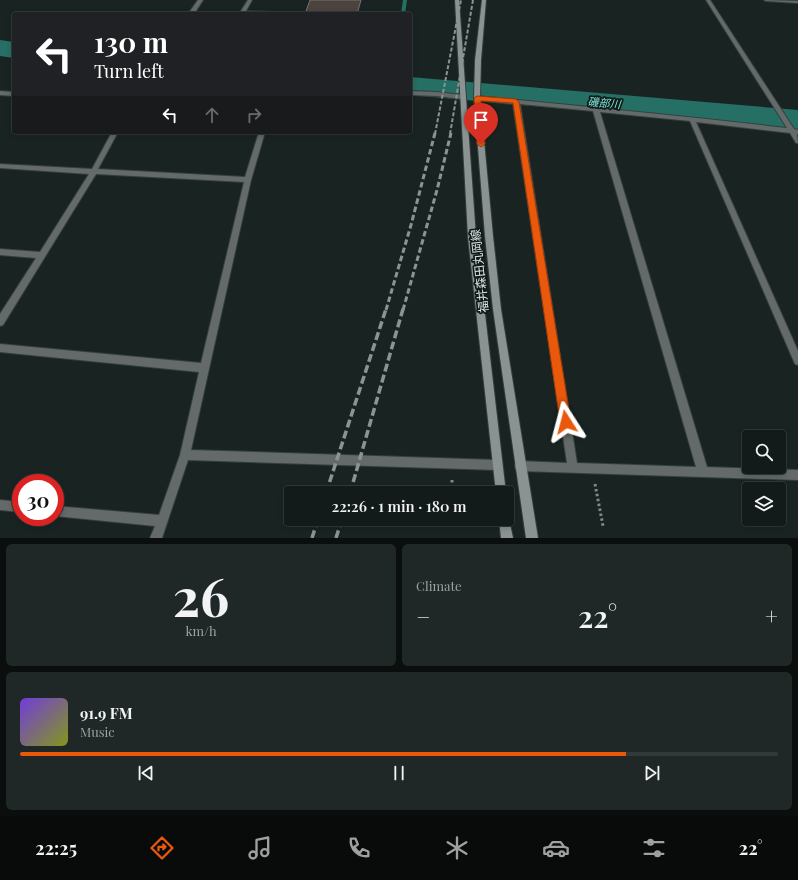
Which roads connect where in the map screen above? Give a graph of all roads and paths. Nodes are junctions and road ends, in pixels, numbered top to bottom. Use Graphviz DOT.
graph roads {
  1 [pos="201,0"];
  2 [pos="250,0"];
  3 [pos="458,0"];
  4 [pos="484,0"];
  5 [pos="708,0"];
  6 [pos="766,0"];
  7 [pos="798,2"];
  8 [pos="192,12"];
  9 [pos="244,12"];
  10 [pos="0,93"];
  11 [pos="412,93"];
  12 [pos="12,94"];
  13 [pos="462,97"];
  14 [pos="477,98"];
  15 [pos="516,102"];
  16 [pos="596,110"];
  17 [pos="692,119"];
  18 [pos="795,132"];
  19 [pos="114,134"];
  20 [pos="261,134"];
  21 [pos="798,141"];
  22 [pos="0,166"];
  23 [pos="94,171"];
  24 [pos="248,180"];
  25 [pos="0,252"];
  26 [pos="42,254"];
  27 [pos="0,322"];
  28 [pos="0,348"];
  29 [pos="798,362"];
  30 [pos="204,368"];
  31 [pos="185,455"];
  32 [pos="497,465"];
  33 [pos="520,466"];
  34 [pos="573,468"];
  35 [pos="593,469"];
  36 [pos="703,472"];
  37 [pos="798,474"];
  38 [pos="500,486"];
  39 [pos="0,505"];
  40 [pos="12,506"];
  41 [pos="64,512"];
  42 [pos="161,521"];
  43 [pos="505,526"];
  44 [pos="603,526"];
  45 [pos="156,538"];
  46 [pos="507,538"];
  47 [pos="532,538"];
  1 -- 8 [label="street"];
  2 -- 9 [label="street"];
  3 -- 13 [label="main road, 福井森田丸岡線"];
  4 -- 14 [label="main road, 福井森田丸岡線"];
  5 -- 18 [label="street"];
  6 -- 7 [label="street"];
  10 -- 12 [label="street"];
  11 -- 13 [label="street"];
  13 -- 32 [label="main road, 福井森田丸岡線"];
  14 -- 15 [label="street"];
  14 -- 33 [label="main road, 福井森田丸岡線"];
  15 -- 16 [label="street"];
  15 -- 34 [label="street"];
  16 -- 17 [label="street"];
  16 -- 36 [label="street"];
  17 -- 18 [label="street"];
  17 -- 29 [label="street"];
  18 -- 21 [label="street"];
  19 -- 23 [label="street"];
  20 -- 24 [label="street"];
  22 -- 23 [label="street"];
  23 -- 24 [label="street"];
  23 -- 26 [label="street"];
  24 -- 30 [label="street"];
  25 -- 26 [label="street"];
  26 -- 27 [label="street"];
  28 -- 30 [label="street"];
  30 -- 31 [label="street"];
  31 -- 32 [label="street"];
  31 -- 42 [label="street"];
  32 -- 38 [label="main road, 福井森田丸岡線"];
  33 -- 34 [label="street"];
  33 -- 47 [label="main road, 福井森田丸岡線"];
  34 -- 35 [label="street"];
  35 -- 36 [label="street"];
  35 -- 44 [label="path"];
  36 -- 37 [label="street"];
  39 -- 40 [label="street"];
  41 -- 42 [label="street"];
  42 -- 45 [label="street"];
  43 -- 46 [label="main road"];
}
